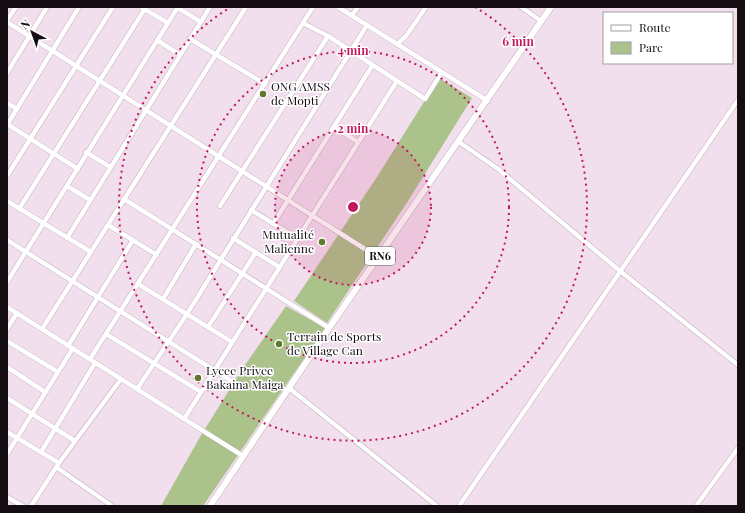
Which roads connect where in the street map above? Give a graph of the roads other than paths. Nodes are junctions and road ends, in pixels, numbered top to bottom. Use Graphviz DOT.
graph roads {
  1 [pos="16,7"];
  2 [pos="47,7"];
  3 [pos="79,7"];
  4 [pos="113,7"];
  5 [pos="178,7"];
  6 [pos="210,7"];
  7 [pos="246,7"];
  8 [pos="313,7"];
  9 [pos="338,7"];
  10 [pos="358,7"];
  11 [pos="426,7"];
  12 [pos="521,7"];
  13 [pos="551,7"];
  14 [pos="144,8"];
  15 [pos="352,15"];
  16 [pos="7,21"];
  17 [pos="542,21"];
  18 [pos="201,22"];
  19 [pos="168,23"];
  20 [pos="303,23"];
  21 [pos="367,25"];
  22 [pos="29,36"];
  23 [pos="328,36"];
  24 [pos="190,39"];
  25 [pos="157,40"];
  26 [pos="397,44"];
  27 [pos="52,50"];
  28 [pos="351,52"];
  29 [pos="180,55"];
  30 [pos="216,55"];
  31 [pos="76,66"];
  32 [pos="372,66"];
  33 [pos="442,72"];
  34 [pos="7,73"];
  35 [pos="100,81"];
  36 [pos="397,81"];
  37 [pos="265,84"];
  38 [pos="122,95"];
  39 [pos="738,100"];
  40 [pos="488,101"];
  41 [pos="7,103"];
  42 [pos="17,109"];
  43 [pos="146,110"];
  44 [pos="7,125"];
  45 [pos="171,126"];
  46 [pos="334,127"];
  47 [pos="32,139"];
  48 [pos="358,142"];
  49 [pos="459,142"];
  50 [pos="86,152"];
  51 [pos="55,154"];
  52 [pos="219,156"];
  53 [pos="110,167"];
  54 [pos="78,169"];
  55 [pos="243,171"];
  56 [pos="7,176"];
  57 [pos="67,186"];
  58 [pos="266,186"];
  59 [pos="124,199"];
  60 [pos="90,200"];
  61 [pos="288,200"];
  62 [pos="7,201"];
  63 [pos="220,206"];
  64 [pos="19,209"];
  65 [pos="251,210"];
  66 [pos="311,215"];
  67 [pos="43,224"];
  68 [pos="273,224"];
  69 [pos="108,225"];
  70 [pos="174,229"];
  71 [pos="67,238"];
  72 [pos="233,238"];
  73 [pos="297,238"];
  74 [pos="7,240"];
  75 [pos="132,240"];
  76 [pos="196,244"];
  77 [pos="26,251"];
  78 [pos="91,252"];
  79 [pos="256,252"];
  80 [pos="157,255"];
  81 [pos="379,258"];
  82 [pos="220,259"];
  83 [pos="279,267"];
  84 [pos="620,271"];
  85 [pos="242,274"];
  86 [pos="72,281"];
  87 [pos="7,282"];
  88 [pos="138,284"];
  89 [pos="266,288"];
  90 [pos="98,296"];
  91 [pos="163,299"];
  92 [pos="7,307"];
  93 [pos="120,312"];
  94 [pos="17,314"];
  95 [pos="187,314"];
  96 [pos="208,327"];
  97 [pos="329,328"];
  98 [pos="42,329"];
  99 [pos="7,330"];
  100 [pos="106,334"];
  101 [pos="7,341"];
  102 [pos="169,342"];
  103 [pos="232,342"];
  104 [pos="70,347"];
  105 [pos="90,359"];
  106 [pos="95,363"];
  107 [pos="154,364"];
  108 [pos="738,365"];
  109 [pos="7,368"];
  110 [pos="214,371"];
  111 [pos="58,372"];
  112 [pos="121,379"];
  113 [pos="236,384"];
  114 [pos="289,388"];
  115 [pos="137,389"];
  116 [pos="45,392"];
  117 [pos="201,392"];
  118 [pos="7,398"];
  119 [pos="32,414"];
  120 [pos="184,419"];
  121 [pos="56,429"];
  122 [pos="7,432"];
  123 [pos="17,438"];
  124 [pos="75,441"];
  125 [pos="738,448"];
  126 [pos="41,452"];
  127 [pos="7,454"];
  128 [pos="243,456"];
  129 [pos="57,465"];
  130 [pos="7,497"];
  131 [pos="23,506"];
  132 [pos="31,506"];
  133 [pos="112,506"];
  134 [pos="210,506"];
  135 [pos="437,506"];
  136 [pos="459,506"];
  137 [pos="696,506"];
  1 -- 16 [label="street"];
  2 -- 22 [label="street"];
  3 -- 27 [label="street"];
  4 -- 31 [label="street"];
  5 -- 18 [label="street"];
  5 -- 19 [label="street"];
  6 -- 18 [label="street"];
  7 -- 30 [label="street"];
  8 -- 20 [label="street"];
  9 -- 15 [label="street"];
  10 -- 15 [label="street"];
  11 -- 26 [label="street"];
  12 -- 17 [label="street"];
  13 -- 17 [label="main road, RN6"];
  14 -- 19 [label="street"];
  14 -- 35 [label="street"];
  15 -- 21 [label="street"];
  16 -- 22 [label="street"];
  17 -- 40 [label="main road, RN6"];
  18 -- 24 [label="street"];
  19 -- 25 [label="street"];
  20 -- 23 [label="street"];
  20 -- 37 [label="street"];
  21 -- 26 [label="street"];
  21 -- 28 [label="street"];
  22 -- 27 [label="street"];
  22 -- 34 [label="street"];
  23 -- 28 [label="street"];
  23 -- 55 [label="street"];
  24 -- 29 [label="street"];
  24 -- 30 [label="street"];
  25 -- 29 [label="street"];
  25 -- 38 [label="street"];
  26 -- 33 [label="street"];
  27 -- 31 [label="street"];
  27 -- 42 [label="street"];
  28 -- 32 [label="street"];
  28 -- 58 [label="street"];
  29 -- 43 [label="street"];
  30 -- 37 [label="street"];
  30 -- 45 [label="street"];
  31 -- 35 [label="street"];
  31 -- 47 [label="street"];
  32 -- 36 [label="street"];
  32 -- 46 [label="street"];
  33 -- 36 [label="street"];
  33 -- 40 [label="street"];
  35 -- 38 [label="street"];
  35 -- 51 [label="street"];
  36 -- 48 [label="street"];
  37 -- 52 [label="street"];
  38 -- 43 [label="street"];
  38 -- 50 [label="street"];
  39 -- 84 [label="street"];
  40 -- 49 [label="main road, RN6"];
  41 -- 42 [label="street"];
  42 -- 44 [label="street"];
  43 -- 45 [label="street"];
  43 -- 53 [label="street"];
  44 -- 47 [label="street"];
  45 -- 52 [label="street"];
  45 -- 59 [label="street"];
  46 -- 48 [label="street"];
  46 -- 61 [label="street"];
  47 -- 51 [label="street"];
  47 -- 56 [label="street"];
  48 -- 66 [label="street"];
  49 -- 81 [label="main road, RN6"];
  49 -- 84 [label="street"];
  50 -- 53 [label="street"];
  50 -- 54 [label="street"];
  51 -- 54 [label="street"];
  51 -- 64 [label="street"];
  52 -- 55 [label="street"];
  52 -- 70 [label="street"];
  53 -- 60 [label="street"];
  54 -- 57 [label="street"];
  55 -- 58 [label="street"];
  55 -- 63 [label="street"];
  57 -- 60 [label="street"];
  57 -- 67 [label="street"];
  58 -- 61 [label="street"];
  58 -- 65 [label="street"];
  59 -- 69 [label="street"];
  59 -- 70 [label="street"];
  60 -- 71 [label="street"];
  61 -- 66 [label="street"];
  61 -- 68 [label="street"];
  62 -- 64 [label="street"];
  64 -- 67 [label="street"];
  65 -- 68 [label="street"];
  65 -- 72 [label="street"];
  66 -- 73 [label="street"];
  66 -- 81 [label="street"];
  67 -- 71 [label="street"];
  67 -- 77 [label="street"];
  68 -- 73 [label="street"];
  69 -- 75 [label="street"];
  69 -- 78 [label="street"];
  70 -- 76 [label="street"];
  70 -- 80 [label="street"];
  71 -- 78 [label="street"];
  72 -- 79 [label="street"];
  72 -- 82 [label="street"];
  73 -- 83 [label="street"];
  74 -- 77 [label="street"];
  75 -- 80 [label="street"];
  75 -- 90 [label="street"];
  76 -- 82 [label="street"];
  76 -- 91 [label="street"];
  77 -- 86 [label="street"];
  77 -- 87 [label="street"];
  78 -- 86 [label="street"];
  79 -- 83 [label="street"];
  79 -- 85 [label="street"];
  80 -- 88 [label="street"];
  81 -- 97 [label="main road, RN6"];
  82 -- 85 [label="street"];
  82 -- 95 [label="street"];
  83 -- 89 [label="street"];
  84 -- 108 [label="street"];
  84 -- 136 [label="street"];
  85 -- 89 [label="street"];
  85 -- 96 [label="street"];
  86 -- 90 [label="street"];
  86 -- 98 [label="street"];
  88 -- 91 [label="street"];
  88 -- 93 [label="street"];
  89 -- 97 [label="street"];
  89 -- 103 [label="street"];
  90 -- 93 [label="street"];
  90 -- 104 [label="street"];
  91 -- 95 [label="street"];
  92 -- 94 [label="street"];
  93 -- 100 [label="street"];
  93 -- 102 [label="street"];
  94 -- 98 [label="street"];
  94 -- 99 [label="street"];
  95 -- 96 [label="street"];
  95 -- 102 [label="street"];
  96 -- 103 [label="street"];
  97 -- 114 [label="main road, RN6"];
  98 -- 104 [label="street"];
  100 -- 105 [label="street"];
  100 -- 107 [label="street"];
  101 -- 111 [label="street"];
  102 -- 107 [label="street"];
  102 -- 110 [label="street"];
  103 -- 110 [label="street"];
  104 -- 105 [label="street"];
  104 -- 111 [label="street"];
  105 -- 106 [label="street"];
  106 -- 112 [label="street"];
  106 -- 121 [label="street"];
  107 -- 115 [label="street"];
  107 -- 117 [label="street"];
  109 -- 116 [label="street"];
  110 -- 113 [label="street"];
  110 -- 117 [label="street"];
  111 -- 116 [label="street"];
  112 -- 115 [label="street"];
  112 -- 124 [label="street"];
  114 -- 128 [label="main road, RN6"];
  114 -- 135 [label="street"];
  115 -- 120 [label="street"];
  116 -- 119 [label="street"];
  117 -- 120 [label="street"];
  118 -- 119 [label="street"];
  119 -- 121 [label="street"];
  119 -- 123 [label="street"];
  120 -- 128 [label="street"];
  121 -- 124 [label="street"];
  121 -- 126 [label="street"];
  122 -- 123 [label="street"];
  123 -- 126 [label="street"];
  123 -- 127 [label="street"];
  124 -- 129 [label="street"];
  125 -- 137 [label="street"];
  126 -- 129 [label="street"];
  128 -- 134 [label="main road, RN6"];
  129 -- 132 [label="street"];
  129 -- 133 [label="street"];
  130 -- 131 [label="street"];
}
